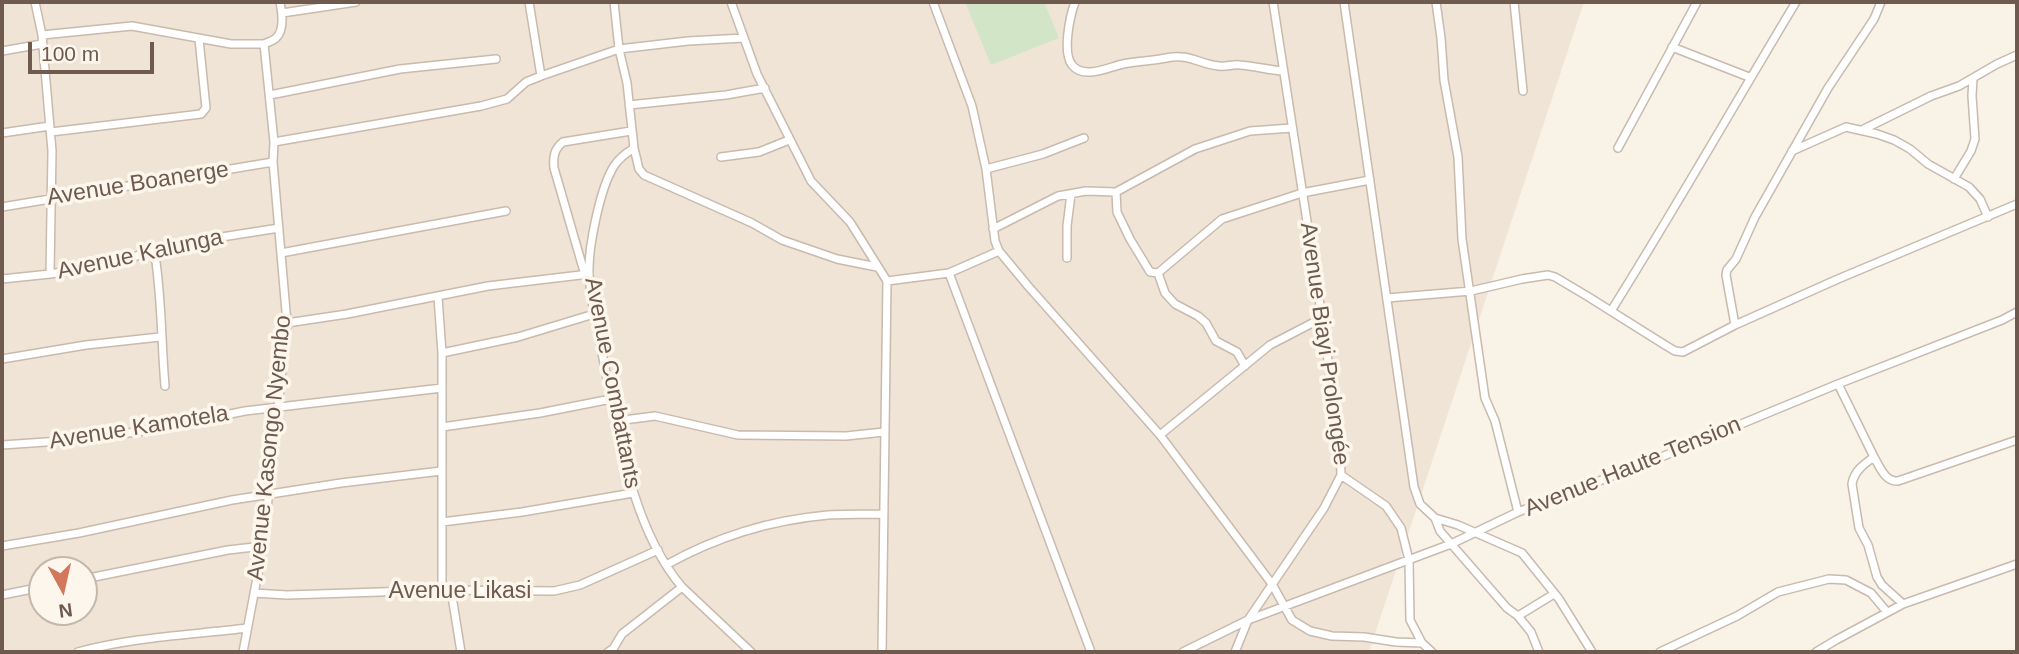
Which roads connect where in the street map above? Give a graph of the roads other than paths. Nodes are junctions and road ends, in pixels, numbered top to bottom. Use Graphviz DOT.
graph roads {
  1 [pos="35,2"];
  2 [pos="280,2"];
  3 [pos="356,2"];
  4 [pos="529,2"];
  5 [pos="614,2"];
  6 [pos="732,2"];
  7 [pos="933,2"];
  8 [pos="1075,2"];
  9 [pos="1272,2"];
  10 [pos="1344,2"];
  11 [pos="1436,2"];
  12 [pos="1514,2"];
  13 [pos="1697,2"];
  14 [pos="1796,2"];
  15 [pos="1881,2"];
  16 [pos="282,13"];
  17 [pos="41,35"];
  18 [pos="744,38"];
  19 [pos="199,39"];
  20 [pos="42,44"];
  21 [pos="264,44"];
  22 [pos="1671,47"];
  23 [pos="619,49"];
  24 [pos="2,51"];
  25 [pos="2017,55"];
  26 [pos="496,59"];
  27 [pos="1283,71"];
  28 [pos="541,76"];
  29 [pos="1749,77"];
  30 [pos="1973,78"];
  31 [pos="765,88"];
  32 [pos="1523,91"];
  33 [pos="270,95"];
  34 [pos="629,105"];
  35 [pos="1292,128"];
  36 [pos="50,129"];
  37 [pos="1863,130"];
  38 [pos="631,131"];
  39 [pos="2,133"];
  40 [pos="1084,138"];
  41 [pos="789,140"];
  42 [pos="274,142"];
  43 [pos="634,148"];
  44 [pos="1618,148"];
  45 [pos="1791,152"];
  46 [pos="721,158"];
  47 [pos="273,162"];
  48 [pos="986,169"];
  49 [pos="1954,179"];
  50 [pos="1370,180"];
  51 [pos="1115,192"];
  52 [pos="1302,193"];
  53 [pos="1071,194"];
  54 [pos="52,198"];
  55 [pos="2017,204"];
  56 [pos="2,207"];
  57 [pos="506,211"];
  58 [pos="1988,217"];
  59 [pos="279,228"];
  60 [pos="993,229"];
  61 [pos="154,249"];
  62 [pos="999,251"];
  63 [pos="281,253"];
  64 [pos="1067,258"];
  65 [pos="877,267"];
  66 [pos="949,273"];
  67 [pos="1158,273"];
  68 [pos="50,274"];
  69 [pos="587,274"];
  70 [pos="2,279"];
  71 [pos="887,281"];
  72 [pos="1471,291"];
  73 [pos="438,297"];
  74 [pos="1387,298"];
  75 [pos="1611,311"];
  76 [pos="2017,312"];
  77 [pos="594,314"];
  78 [pos="1322,318"];
  79 [pos="287,323"];
  80 [pos="1735,325"];
  81 [pos="160,337"];
  82 [pos="442,353"];
  83 [pos="2,359"];
  84 [pos="1245,366"];
  85 [pos="1838,384"];
  86 [pos="164,386"];
  87 [pos="442,388"];
  88 [pos="611,399"];
  89 [pos="277,407"];
  90 [pos="616,421"];
  91 [pos="442,427"];
  92 [pos="884,432"];
  93 [pos="1160,435"];
  94 [pos="2017,440"];
  95 [pos="2,445"];
  96 [pos="1874,457"];
  97 [pos="441,471"];
  98 [pos="1341,475"];
  99 [pos="633,493"];
  100 [pos="268,495"];
  101 [pos="1518,512"];
  102 [pos="883,514"];
  103 [pos="1434,518"];
  104 [pos="442,522"];
  105 [pos="1474,533"];
  106 [pos="1451,544"];
  107 [pos="2,546"];
  108 [pos="263,546"];
  109 [pos="658,550"];
  110 [pos="1409,560"];
  111 [pos="2017,564"];
  112 [pos="667,565"];
  113 [pos="98,576"];
  114 [pos="1272,584"];
  115 [pos="682,587"];
  116 [pos="28,590"];
  117 [pos="442,590"];
  118 [pos="451,590"];
  119 [pos="254,593"];
  120 [pos="1555,594"];
  121 [pos="2,595"];
  122 [pos="1903,604"];
  123 [pos="1284,606"];
  124 [pos="1887,612"];
  125 [pos="1518,617"];
  126 [pos="1248,620"];
  127 [pos="247,628"];
  128 [pos="1422,643"];
  129 [pos="78,652"];
  130 [pos="243,652"];
  131 [pos="461,652"];
  132 [pos="607,652"];
  133 [pos="751,652"];
  134 [pos="882,652"];
  135 [pos="1091,652"];
  136 [pos="1183,652"];
  137 [pos="1235,652"];
  138 [pos="1432,652"];
  139 [pos="1539,652"];
  140 [pos="1592,652"];
  141 [pos="1660,652"];
  142 [pos="1816,652"];
  1 -- 17 [label="street"];
  2 -- 16 [label="street"];
  3 -- 16 [label="street"];
  4 -- 28 [label="street"];
  5 -- 23 [label="street"];
  6 -- 18 [label="street"];
  7 -- 48 [label="street"];
  8 -- 27 [label="street"];
  9 -- 27 [label="street, Avenue Biayi Prolongée"];
  10 -- 50 [label="street"];
  11 -- 72 [label="street"];
  12 -- 32 [label="street"];
  13 -- 22 [label="street"];
  14 -- 29 [label="street"];
  15 -- 45 [label="street"];
  16 -- 21 [label="street"];
  17 -- 19 [label="street"];
  17 -- 20 [label="street"];
  18 -- 23 [label="street"];
  18 -- 31 [label="street"];
  19 -- 21 [label="street"];
  19 -- 36 [label="street"];
  20 -- 24 [label="street"];
  20 -- 36 [label="street"];
  21 -- 33 [label="street, Avenue Kasongo Nyembo"];
  22 -- 29 [label="street"];
  22 -- 44 [label="street"];
  23 -- 28 [label="street"];
  23 -- 34 [label="street"];
  25 -- 30 [label="street"];
  26 -- 33 [label="street"];
  27 -- 35 [label="street, Avenue Biayi Prolongée"];
  28 -- 42 [label="street"];
  29 -- 75 [label="street"];
  30 -- 37 [label="street"];
  30 -- 49 [label="street"];
  31 -- 34 [label="street"];
  31 -- 41 [label="street"];
  33 -- 42 [label="street, Avenue Kasongo Nyembo"];
  34 -- 38 [label="street"];
  35 -- 51 [label="street"];
  35 -- 52 [label="street, Avenue Biayi Prolongée"];
  36 -- 39 [label="street"];
  36 -- 54 [label="street"];
  37 -- 45 [label="street"];
  37 -- 49 [label="street"];
  38 -- 43 [label="street"];
  38 -- 69 [label="street"];
  40 -- 48 [label="street"];
  41 -- 46 [label="street"];
  41 -- 65 [label="street"];
  42 -- 47 [label="street, Avenue Kasongo Nyembo"];
  43 -- 65 [label="street"];
  43 -- 69 [label="street, Avenue Combattants"];
  45 -- 80 [label="street"];
  47 -- 54 [label="street, Avenue Boanerge"];
  47 -- 59 [label="street, Avenue Kasongo Nyembo"];
  48 -- 60 [label="street"];
  49 -- 58 [label="street"];
  50 -- 52 [label="street"];
  50 -- 74 [label="street"];
  51 -- 53 [label="street"];
  51 -- 67 [label="street"];
  52 -- 67 [label="street"];
  52 -- 78 [label="street, Avenue Biayi Prolongée"];
  53 -- 60 [label="street"];
  53 -- 64 [label="street"];
  54 -- 56 [label="street, Avenue Boanerge"];
  54 -- 68 [label="street"];
  55 -- 58 [label="street"];
  57 -- 63 [label="street"];
  58 -- 80 [label="street"];
  59 -- 61 [label="street, Avenue Kalunga"];
  59 -- 63 [label="street, Avenue Kasongo Nyembo"];
  60 -- 62 [label="street"];
  61 -- 68 [label="street, Avenue Kalunga"];
  61 -- 81 [label="street"];
  62 -- 66 [label="street"];
  62 -- 93 [label="street"];
  63 -- 79 [label="street, Avenue Kasongo Nyembo"];
  65 -- 71 [label="street"];
  66 -- 71 [label="street"];
  66 -- 135 [label="street"];
  67 -- 84 [label="street"];
  68 -- 70 [label="street, Avenue Kalunga"];
  69 -- 73 [label="street"];
  69 -- 77 [label="street, Avenue Combattants"];
  71 -- 92 [label="street"];
  72 -- 74 [label="street"];
  72 -- 75 [label="street"];
  72 -- 101 [label="street"];
  73 -- 79 [label="street"];
  73 -- 82 [label="street"];
  74 -- 103 [label="street"];
  75 -- 80 [label="street"];
  76 -- 85 [label="street, Avenue Haute Tension"];
  77 -- 82 [label="street"];
  77 -- 88 [label="street, Avenue Combattants"];
  78 -- 84 [label="street"];
  78 -- 98 [label="street, Avenue Biayi Prolongée"];
  79 -- 89 [label="street, Avenue Kasongo Nyembo"];
  81 -- 83 [label="street"];
  81 -- 86 [label="street"];
  82 -- 87 [label="street"];
  84 -- 93 [label="street"];
  85 -- 96 [label="street"];
  85 -- 101 [label="street, Avenue Haute Tension"];
  87 -- 89 [label="street, Avenue Kamotela"];
  87 -- 91 [label="street"];
  88 -- 90 [label="street, Avenue Combattants"];
  88 -- 91 [label="street"];
  89 -- 95 [label="street, Avenue Kamotela"];
  89 -- 100 [label="street, Avenue Kasongo Nyembo"];
  90 -- 92 [label="street"];
  90 -- 99 [label="street, Avenue Combattants"];
  91 -- 97 [label="street"];
  92 -- 102 [label="street"];
  93 -- 114 [label="street"];
  94 -- 96 [label="street"];
  96 -- 122 [label="street"];
  97 -- 100 [label="street"];
  97 -- 104 [label="street"];
  98 -- 110 [label="street, Avenue Biayi Prolongée"];
  98 -- 114 [label="street"];
  99 -- 104 [label="street"];
  99 -- 109 [label="street, Avenue Combattants"];
  100 -- 107 [label="street"];
  100 -- 108 [label="street, Avenue Kasongo Nyembo"];
  101 -- 105 [label="street, Avenue Haute Tension"];
  102 -- 112 [label="street"];
  102 -- 134 [label="street"];
  103 -- 105 [label="street"];
  103 -- 106 [label="street"];
  104 -- 117 [label="street"];
  105 -- 106 [label="street, Avenue Haute Tension"];
  105 -- 120 [label="street"];
  106 -- 110 [label="street, Avenue Haute Tension"];
  106 -- 125 [label="street"];
  108 -- 113 [label="street"];
  108 -- 119 [label="street, Avenue Kasongo Nyembo"];
  109 -- 112 [label="street, Avenue Combattants"];
  109 -- 118 [label="street, Avenue Likasi"];
  110 -- 123 [label="street, Avenue Haute Tension"];
  110 -- 128 [label="street, Avenue Biayi Prolongée"];
  111 -- 122 [label="street"];
  112 -- 115 [label="street, Avenue Combattants"];
  114 -- 123 [label="street"];
  114 -- 126 [label="street"];
  115 -- 132 [label="street"];
  115 -- 133 [label="street, Avenue Combattants"];
  116 -- 121 [label="street"];
  117 -- 118 [label="street, Avenue Likasi"];
  117 -- 119 [label="street, Avenue Likasi"];
  118 -- 131 [label="street"];
  119 -- 127 [label="street, Avenue Kasongo Nyembo"];
  120 -- 125 [label="street"];
  120 -- 140 [label="street"];
  122 -- 124 [label="street"];
  123 -- 126 [label="street, Avenue Haute Tension"];
  123 -- 128 [label="street"];
  124 -- 141 [label="street"];
  124 -- 142 [label="street"];
  125 -- 139 [label="street"];
  126 -- 136 [label="street, Avenue Haute Tension"];
  126 -- 137 [label="street"];
  127 -- 129 [label="street"];
  127 -- 130 [label="street, Avenue Kasongo Nyembo"];
  128 -- 138 [label="street, Avenue Biayi Prolongée"];
}
